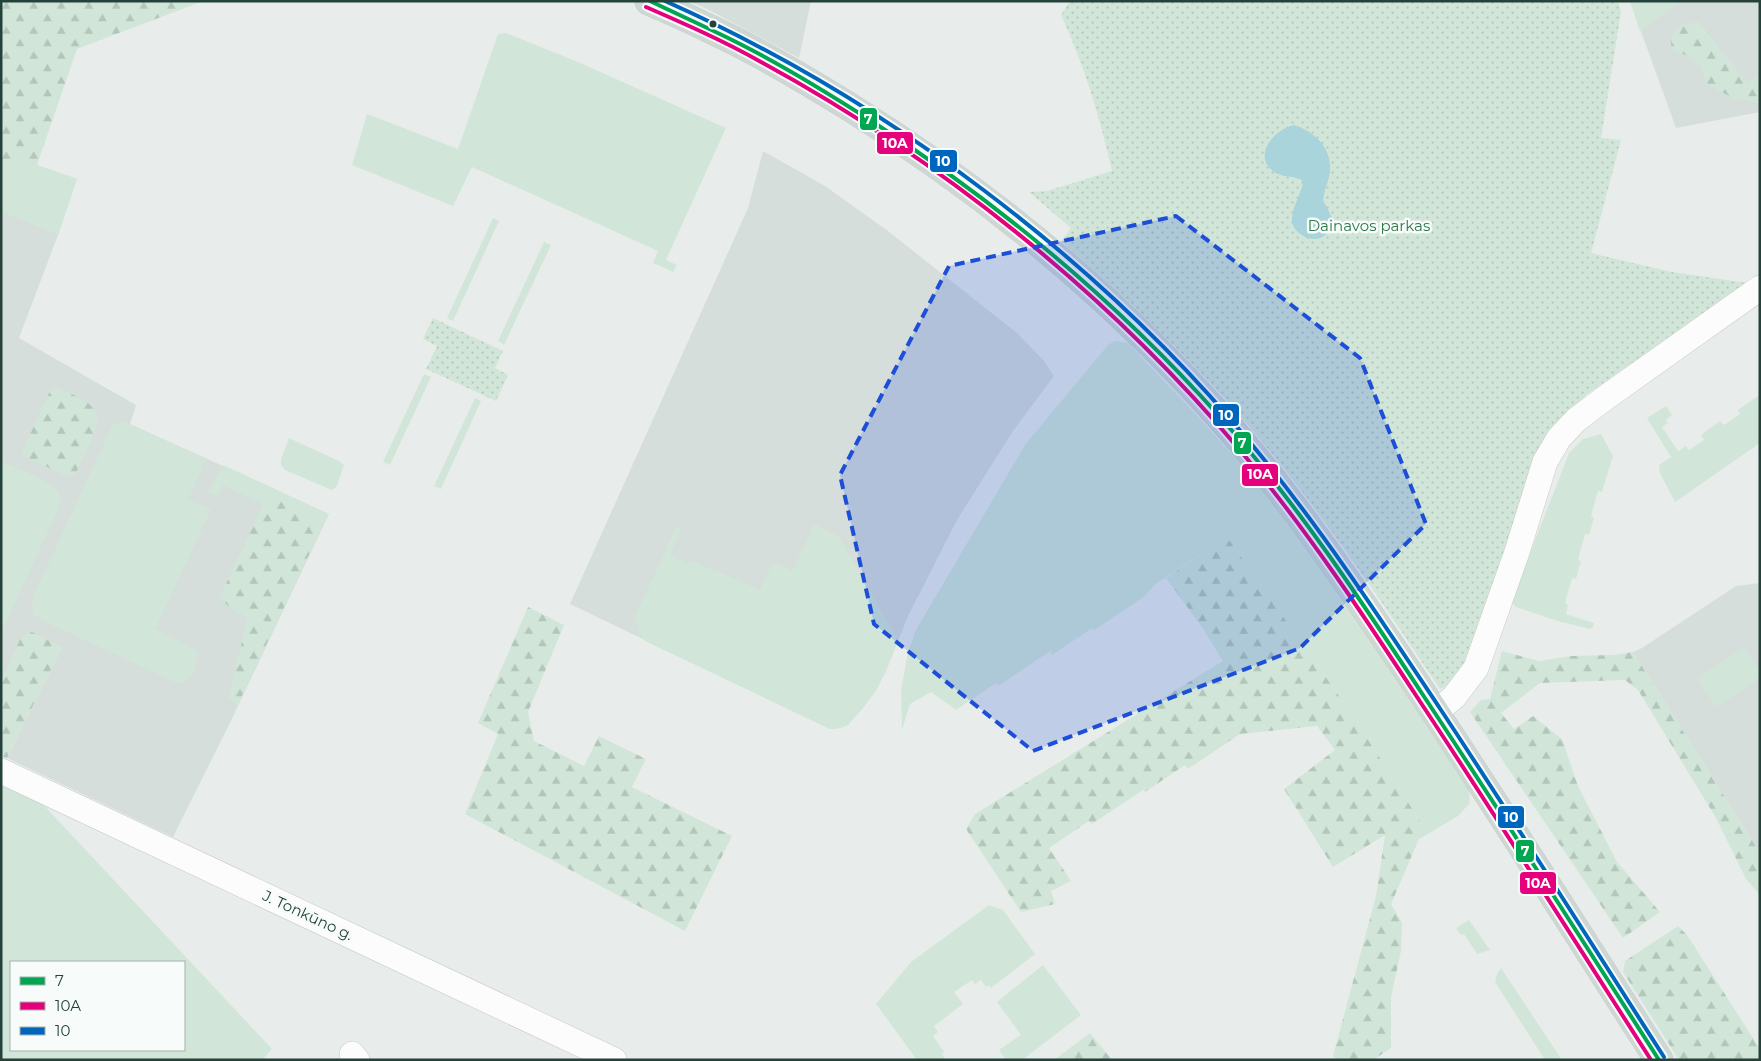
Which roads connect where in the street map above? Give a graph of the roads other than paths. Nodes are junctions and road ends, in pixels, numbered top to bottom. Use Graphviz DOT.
graph roads {
  1 [pos="649,1"];
  2 [pos="1760,288"];
  3 [pos="1435,713"];
  4 [pos="1,771"];
  5 [pos="614,1060"];
  6 [pos="1659,1060"];
  1 -- 3 [label="main road"];
  2 -- 3 [label="street"];
  3 -- 6 [label="main road"];
  4 -- 5 [label="street, J. Tonkūno g."];
}
